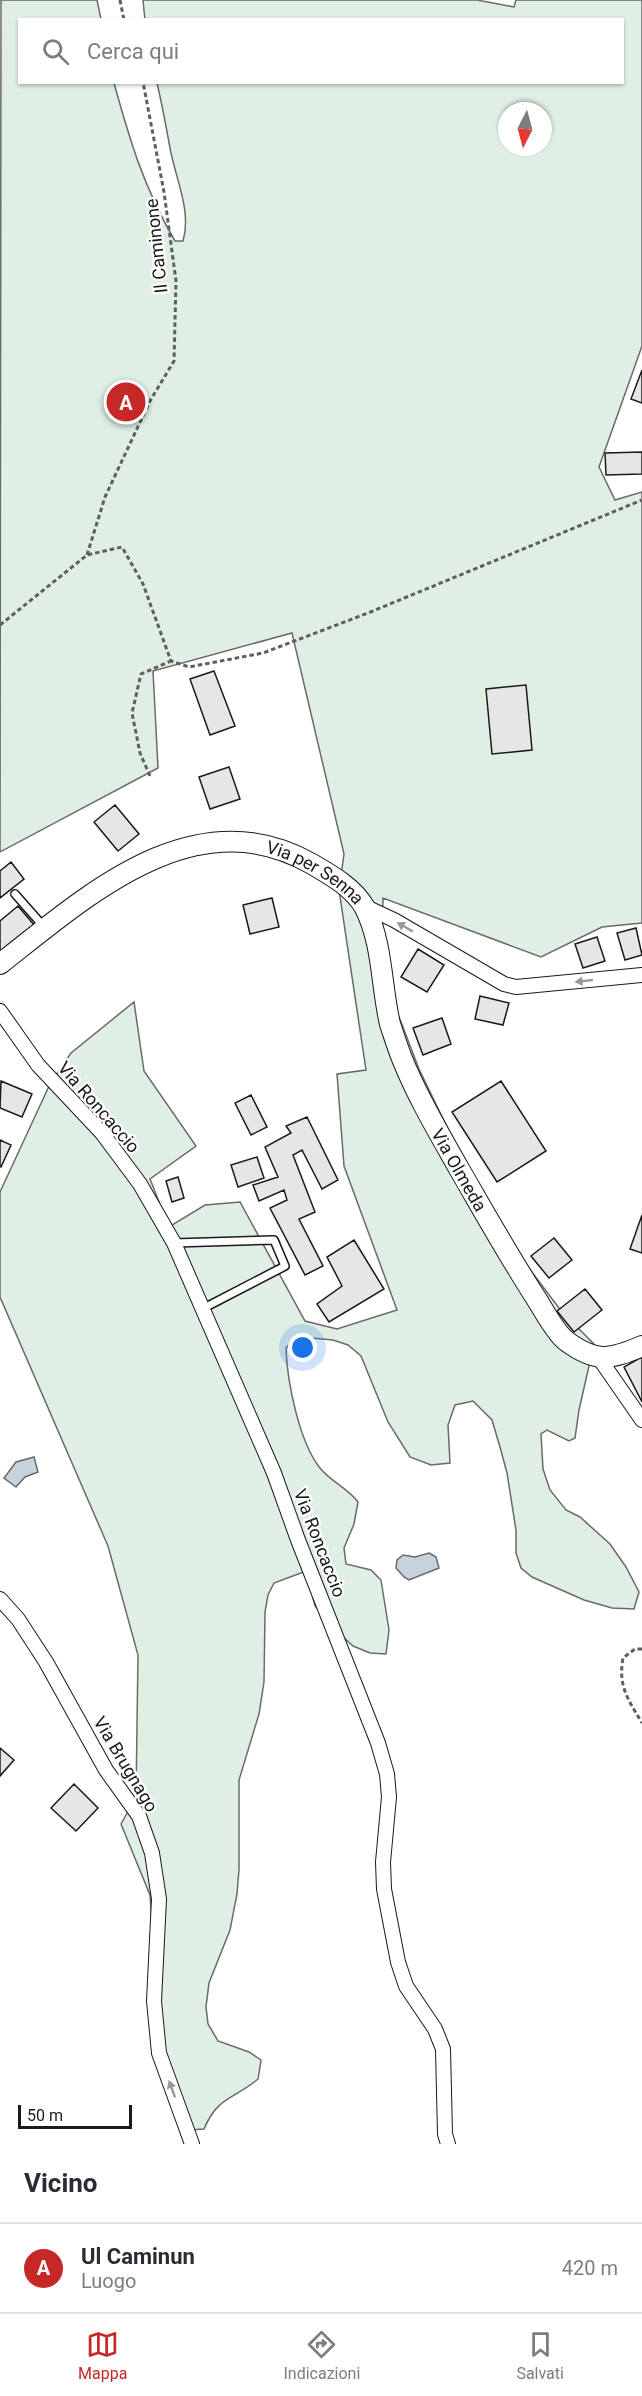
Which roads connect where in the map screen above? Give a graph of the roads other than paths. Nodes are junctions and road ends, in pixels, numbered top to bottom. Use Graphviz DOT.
graph roads {
  1 [pos="15,894"];
  2 [pos="364,906"];
  3 [pos="46,928"];
  4 [pos="0,964"];
  5 [pos="642,975"];
  6 [pos="0,1011"];
  7 [pos="174,1243"];
  8 [pos="204,1308"];
  9 [pos="642,1346"];
  10 [pos="599,1358"];
  11 [pos="642,1420"];
  12 [pos="0,1599"];
  13 [pos="192,2144"];
  14 [pos="448,2144"];
  1 -- 3 [label="lane"];
  2 -- 3 [label="street, Via per Senna"];
  5 -- 2 [label="street, Via per Senna, one-way"];
  2 -- 10 [label="street, Via Olmeda"];
  3 -- 4 [label="street, Via per Senna"];
  6 -- 7 [label="street, Via Roncaccio"];
  7 -- 8 [label="street, Via Roncaccio"];
  7 -- 8 [label="lane"];
  8 -- 14 [label="street, Via Roncaccio"];
  9 -- 10 [label="street"];
  10 -- 11 [label="street"];
  13 -- 12 [label="street, Via Brugnago, one-way"];
}
